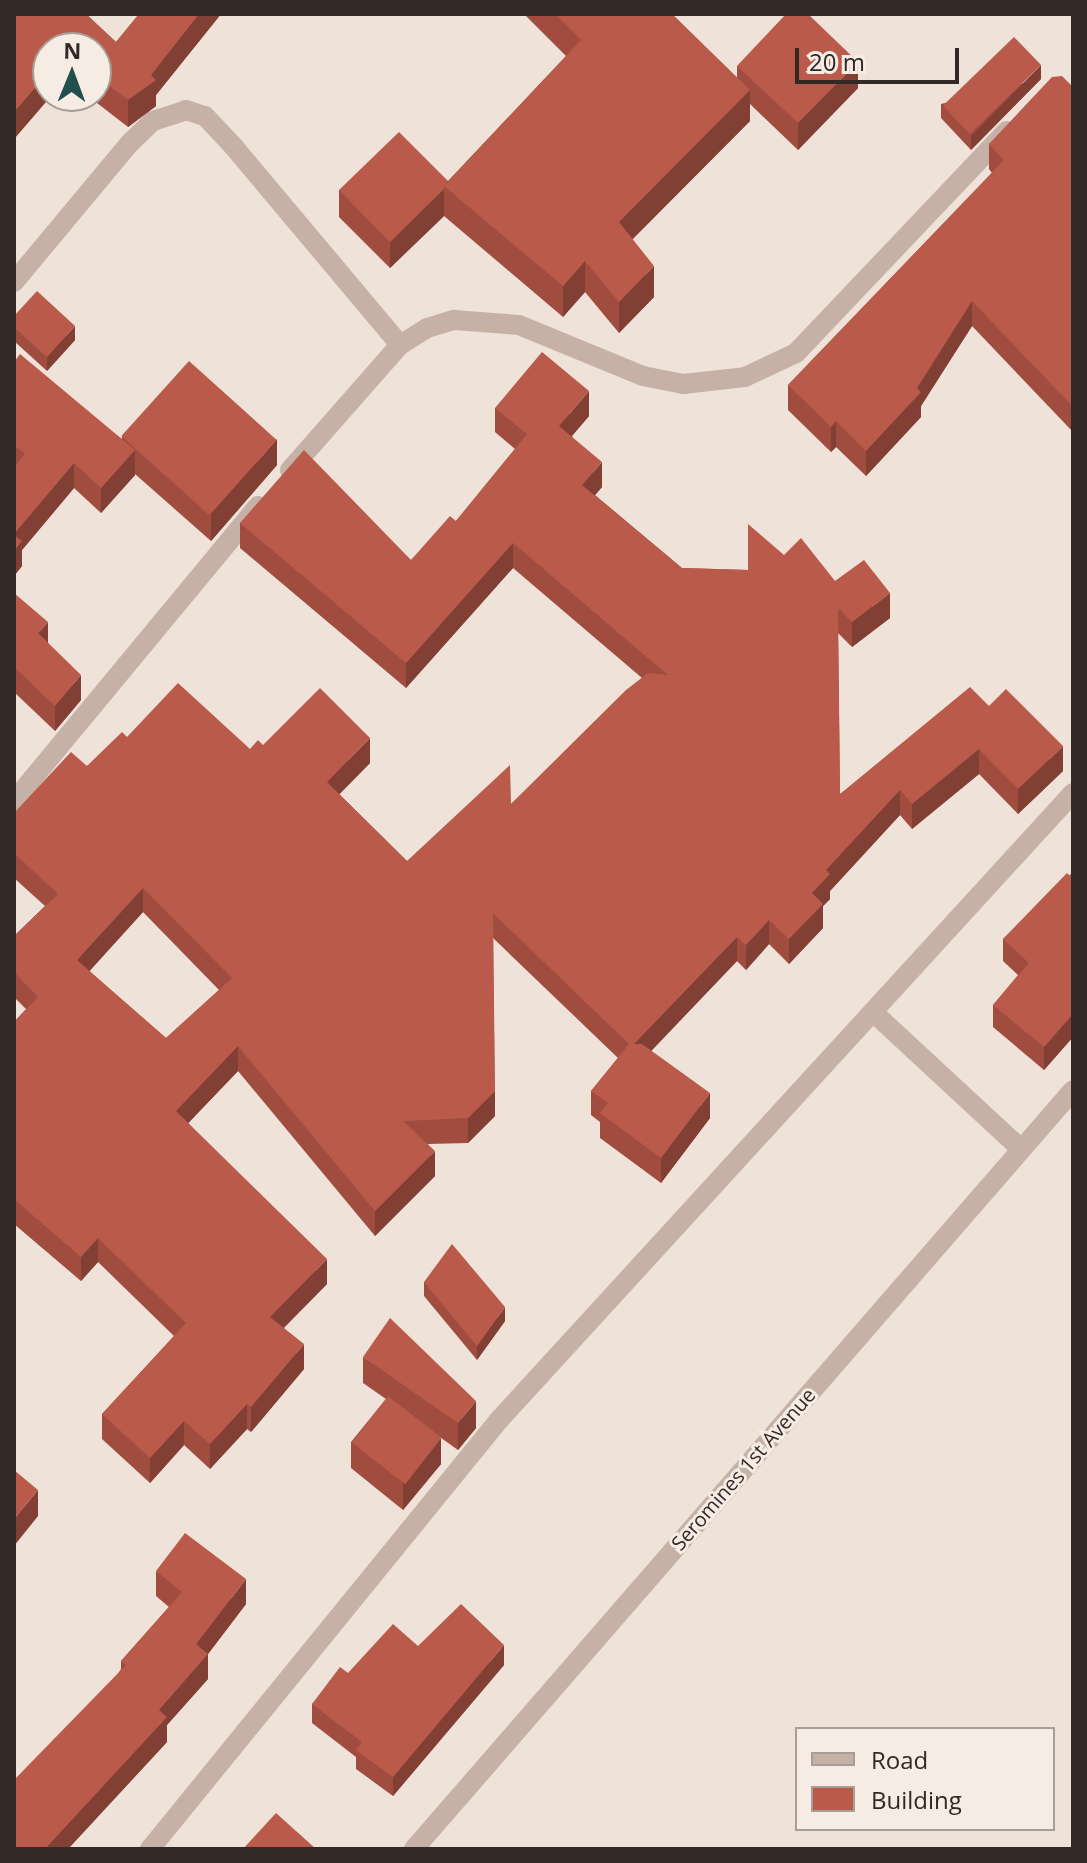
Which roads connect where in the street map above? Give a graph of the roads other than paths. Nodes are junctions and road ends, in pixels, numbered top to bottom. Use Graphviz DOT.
graph roads {
  1 [pos="1025,113"];
  2 [pos="14,282"];
  3 [pos="400,345"];
  4 [pos="1073,793"];
  5 [pos="14,801"];
  6 [pos="874,1013"];
  7 [pos="1073,1090"];
  8 [pos="1021,1149"];
  9 [pos="150,1849"];
  10 [pos="414,1849"];
  1 -- 3 [label="street"];
  2 -- 3 [label="street"];
  3 -- 5 [label="street"];
  4 -- 6 [label="street"];
  6 -- 8 [label="street"];
  6 -- 9 [label="street"];
  7 -- 8 [label="street, Seromines 1st Avenue"];
  8 -- 10 [label="street, Seromines 1st Avenue"];
}
